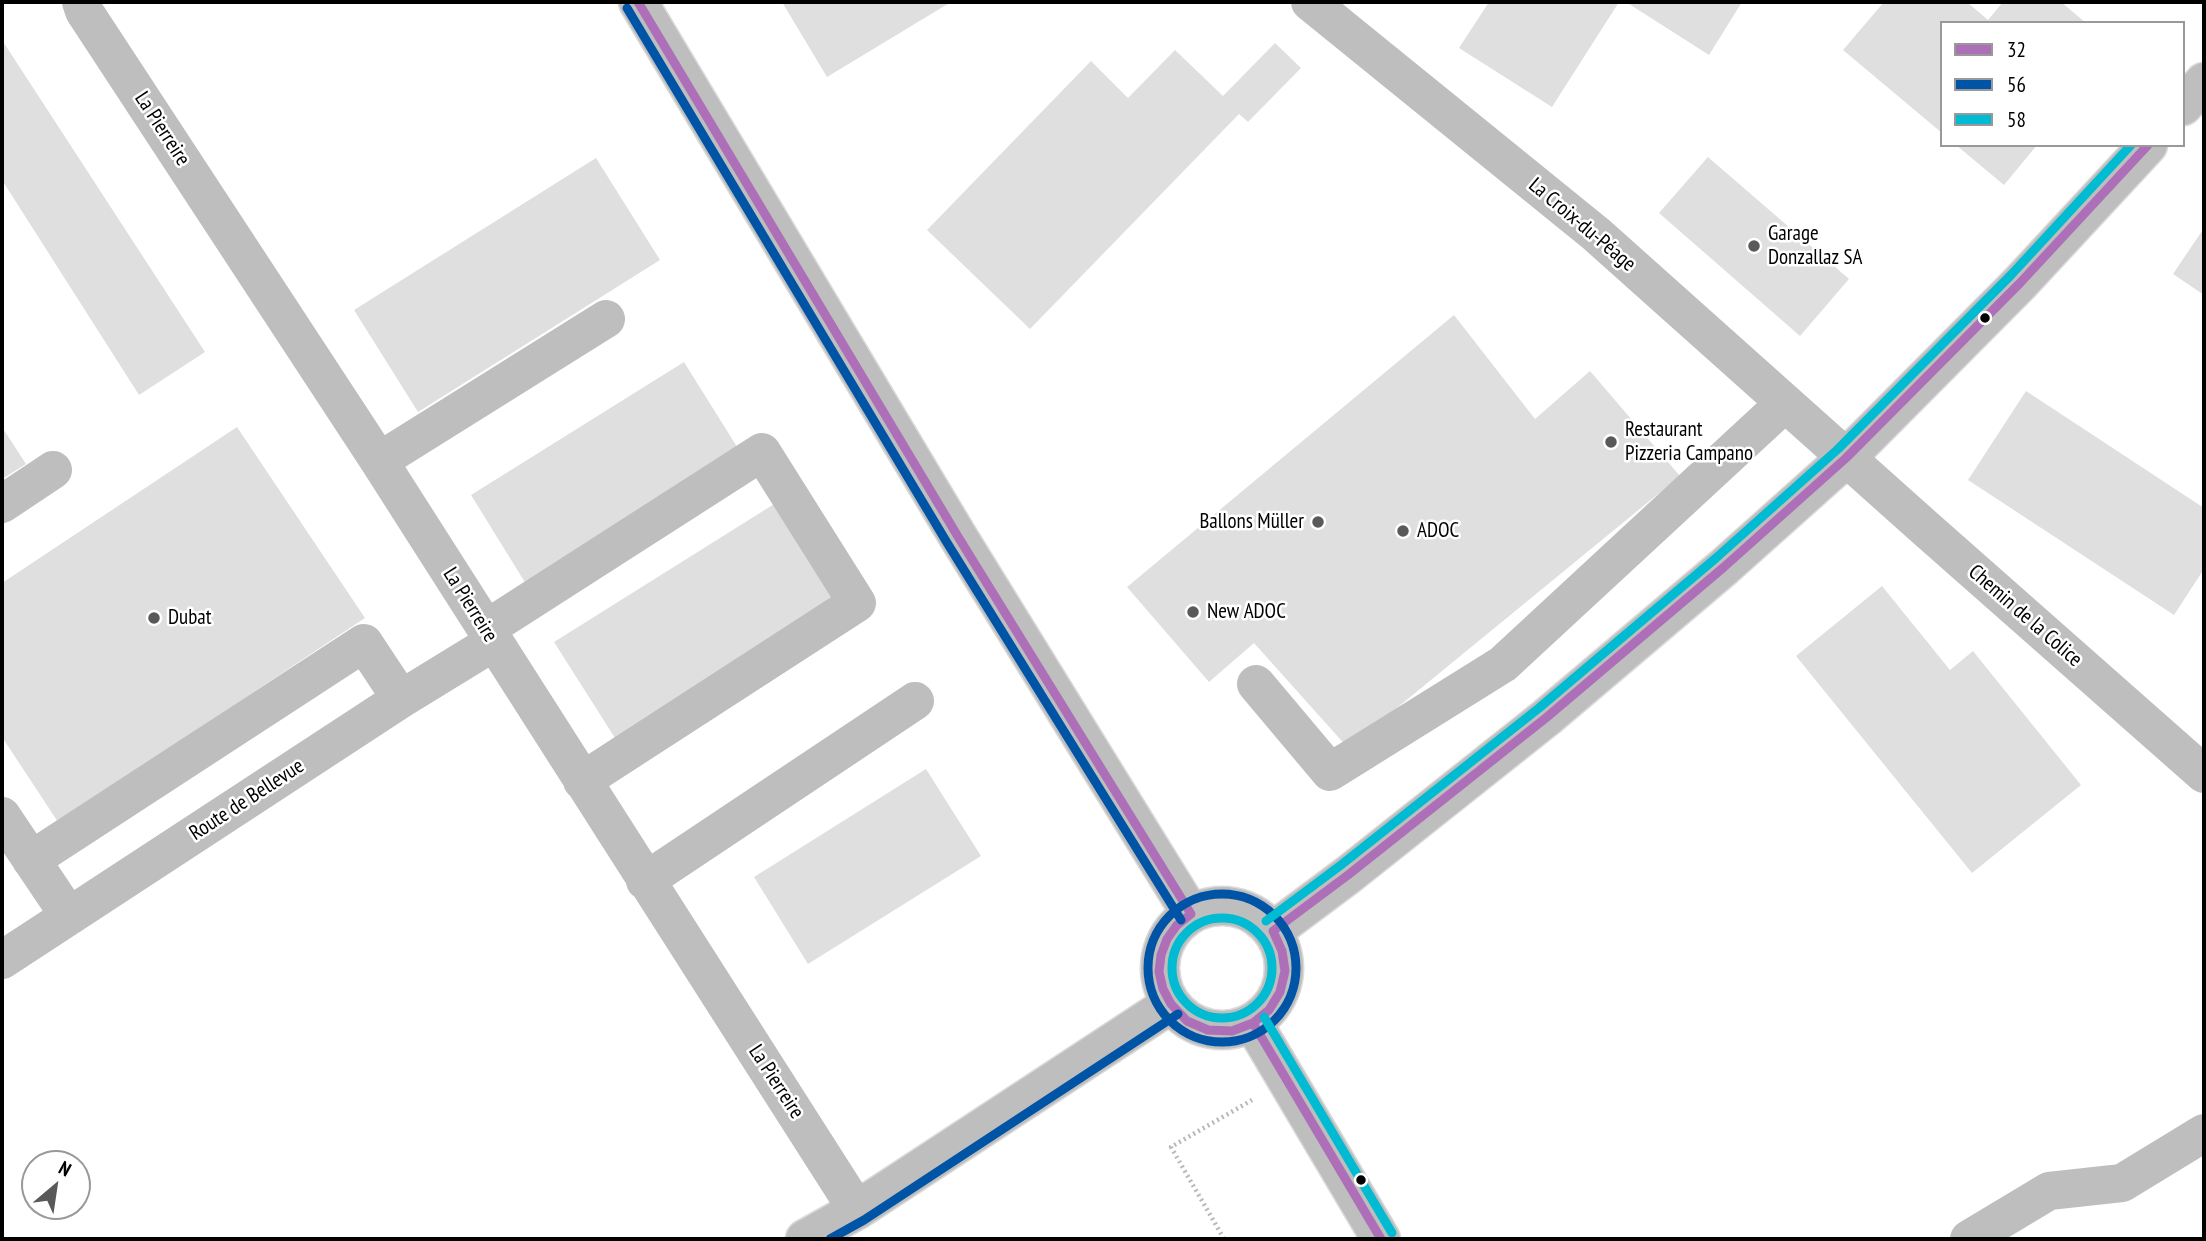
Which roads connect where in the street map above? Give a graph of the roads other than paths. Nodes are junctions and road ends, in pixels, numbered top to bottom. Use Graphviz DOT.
graph roads {
  1 [pos="81,2"];
  2 [pos="638,2"];
  3 [pos="1310,2"];
  4 [pos="2204,82"];
  5 [pos="2185,104"];
  6 [pos="2146,147"];
  7 [pos="607,319"];
  8 [pos="1785,403"];
  9 [pos="1846,458"];
  10 [pos="379,461"];
  11 [pos="53,470"];
  12 [pos="2,504"];
  13 [pos="490,635"];
  14 [pos="1256,684"];
  15 [pos="401,699"];
  16 [pos="915,701"];
  17 [pos="2204,774"];
  18 [pos="582,781"];
  19 [pos="2,816"];
  20 [pos="31,860"];
  21 [pos="645,881"];
  22 [pos="1191,914"];
  23 [pos="69,916"];
  24 [pos="1273,931"];
  25 [pos="2,960"];
  26 [pos="1171,1004"];
  27 [pos="1253,1023"];
  28 [pos="2204,1133"];
  29 [pos="857,1210"];
  30 [pos="805,1239"];
  31 [pos="1381,1239"];
  32 [pos="1969,1239"];
  1 -- 10 [label="main road, La Pierreire"];
  2 -- 22 [label="main road"];
  3 -- 8 [label="main road, La Croix-du-Péage"];
  4 -- 5 [label="main road"];
  6 -- 9 [label="main road"];
  7 -- 10 [label="main road"];
  8 -- 9 [label="main road, La Croix-du-Péage"];
  8 -- 14 [label="main road"];
  9 -- 17 [label="main road, Chemin de la Colice"];
  9 -- 24 [label="main road"];
  10 -- 13 [label="main road, La Pierreire"];
  11 -- 12 [label="main road"];
  13 -- 15 [label="main road, Route de Bellevue"];
  13 -- 18 [label="main road, La Pierreire"];
  13 -- 18 [label="main road, Route de Bellevue"];
  15 -- 20 [label="main road"];
  15 -- 23 [label="main road, Route de Bellevue"];
  16 -- 21 [label="main road"];
  18 -- 21 [label="main road, La Pierreire"];
  19 -- 20 [label="main road"];
  20 -- 23 [label="main road"];
  21 -- 29 [label="main road, La Pierreire"];
  22 -- 24 [label="main road"];
  22 -- 26 [label="main road"];
  23 -- 25 [label="main road, Route de Bellevue"];
  24 -- 27 [label="main road"];
  26 -- 27 [label="main road"];
  26 -- 29 [label="main road"];
  27 -- 31 [label="main road"];
  28 -- 32 [label="main road"];
  29 -- 30 [label="main road"];
}
